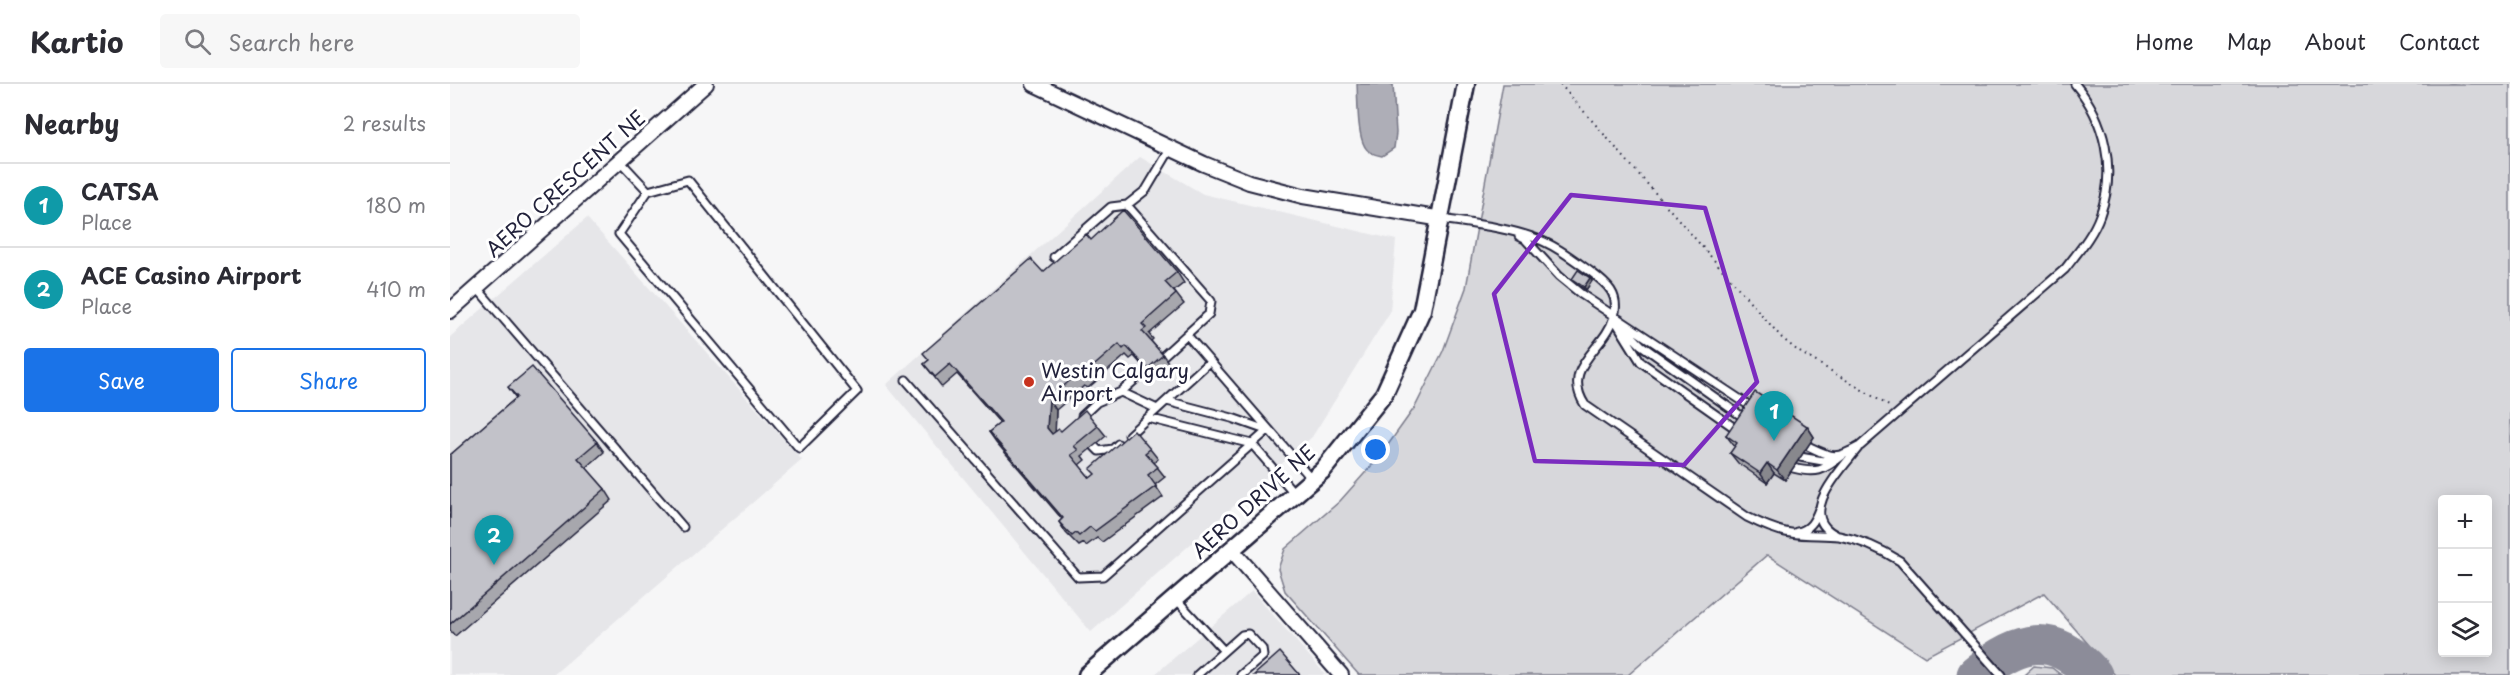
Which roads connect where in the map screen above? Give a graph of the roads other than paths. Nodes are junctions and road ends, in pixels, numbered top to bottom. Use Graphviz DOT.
graph roads {
  1 [pos="706,84"];
  2 [pos="1034,84"];
  3 [pos="1466,84"];
  4 [pos="2075,84"];
  5 [pos="1171,148"];
  6 [pos="619,160"];
  7 [pos="648,191"];
  8 [pos="1127,205"];
  9 [pos="1442,219"];
  10 [pos="1512,231"];
  11 [pos="1054,257"];
  12 [pos="477,288"];
  13 [pos="450,311"];
  14 [pos="1614,318"];
  15 [pos="1187,335"];
  16 [pos="1162,356"];
  17 [pos="1209,362"];
  18 [pos="1146,370"];
  19 [pos="906,380"];
  20 [pos="1121,392"];
  21 [pos="1167,401"];
  22 [pos="1157,409"];
  23 [pos="1757,411"];
  24 [pos="1148,418"];
  25 [pos="1749,422"];
  26 [pos="1081,423"];
  27 [pos="1268,430"];
  28 [pos="1742,433"];
  29 [pos="1252,444"];
  30 [pos="1094,446"];
  31 [pos="1808,446"];
  32 [pos="1860,446"];
  33 [pos="1840,456"];
  34 [pos="1800,457"];
  35 [pos="1793,468"];
  36 [pos="1312,479"];
  37 [pos="1295,494"];
  38 [pos="1820,506"];
  39 [pos="683,527"];
  40 [pos="1791,533"];
  41 [pos="1838,536"];
  42 [pos="1232,549"];
  43 [pos="1175,598"];
  44 [pos="1224,651"];
  45 [pos="1087,675"];
  46 [pos="1197,675"];
  47 [pos="1241,675"];
  48 [pos="1341,675"];
  49 [pos="2001,675"];
  1 -- 6 [label="street, AERO CRESCENT NE"];
  2 -- 5 [label="street"];
  3 -- 9 [label="street, AERO DRIVE NE"];
  4 -- 32 [label="lane"];
  5 -- 8 [label="lane"];
  5 -- 9 [label="street"];
  6 -- 7 [label="lane"];
  6 -- 12 [label="street, AERO CRESCENT NE"];
  7 -- 7 [label="lane"];
  8 -- 11 [label="lane"];
  8 -- 15 [label="lane"];
  9 -- 10 [label="lane"];
  9 -- 36 [label="street, AERO DRIVE NE"];
  10 -- 14 [label="lane"];
  10 -- 14 [label="lane"];
  12 -- 13 [label="street, AERO CRESCENT NE"];
  12 -- 39 [label="lane"];
  14 -- 23 [label="lane"];
  14 -- 25 [label="lane"];
  14 -- 28 [label="lane"];
  14 -- 40 [label="lane"];
  15 -- 16 [label="lane"];
  15 -- 17 [label="lane"];
  17 -- 21 [label="lane"];
  17 -- 27 [label="lane"];
  18 -- 20 [label="lane"];
  19 -- 29 [label="lane"];
  20 -- 22 [label="lane"];
  20 -- 26 [label="lane"];
  21 -- 22 [label="lane"];
  21 -- 27 [label="lane"];
  22 -- 24 [label="lane"];
  24 -- 29 [label="lane"];
  24 -- 30 [label="lane"];
  27 -- 29 [label="lane"];
  27 -- 36 [label="lane"];
  29 -- 37 [label="lane"];
  31 -- 33 [label="lane"];
  32 -- 33 [label="lane"];
  32 -- 38 [label="lane"];
  33 -- 34 [label="lane"];
  33 -- 35 [label="lane"];
  36 -- 37 [label="street, AERO DRIVE NE"];
  37 -- 42 [label="street, AERO DRIVE NE"];
  38 -- 40 [label="lane"];
  38 -- 41 [label="lane"];
  40 -- 41 [label="lane"];
  41 -- 49 [label="lane"];
  42 -- 43 [label="street, AERO DRIVE NE"];
  42 -- 48 [label="street"];
  43 -- 44 [label="lane"];
  43 -- 45 [label="street, AERO DRIVE NE"];
  44 -- 46 [label="lane"];
  44 -- 47 [label="lane"];
}
